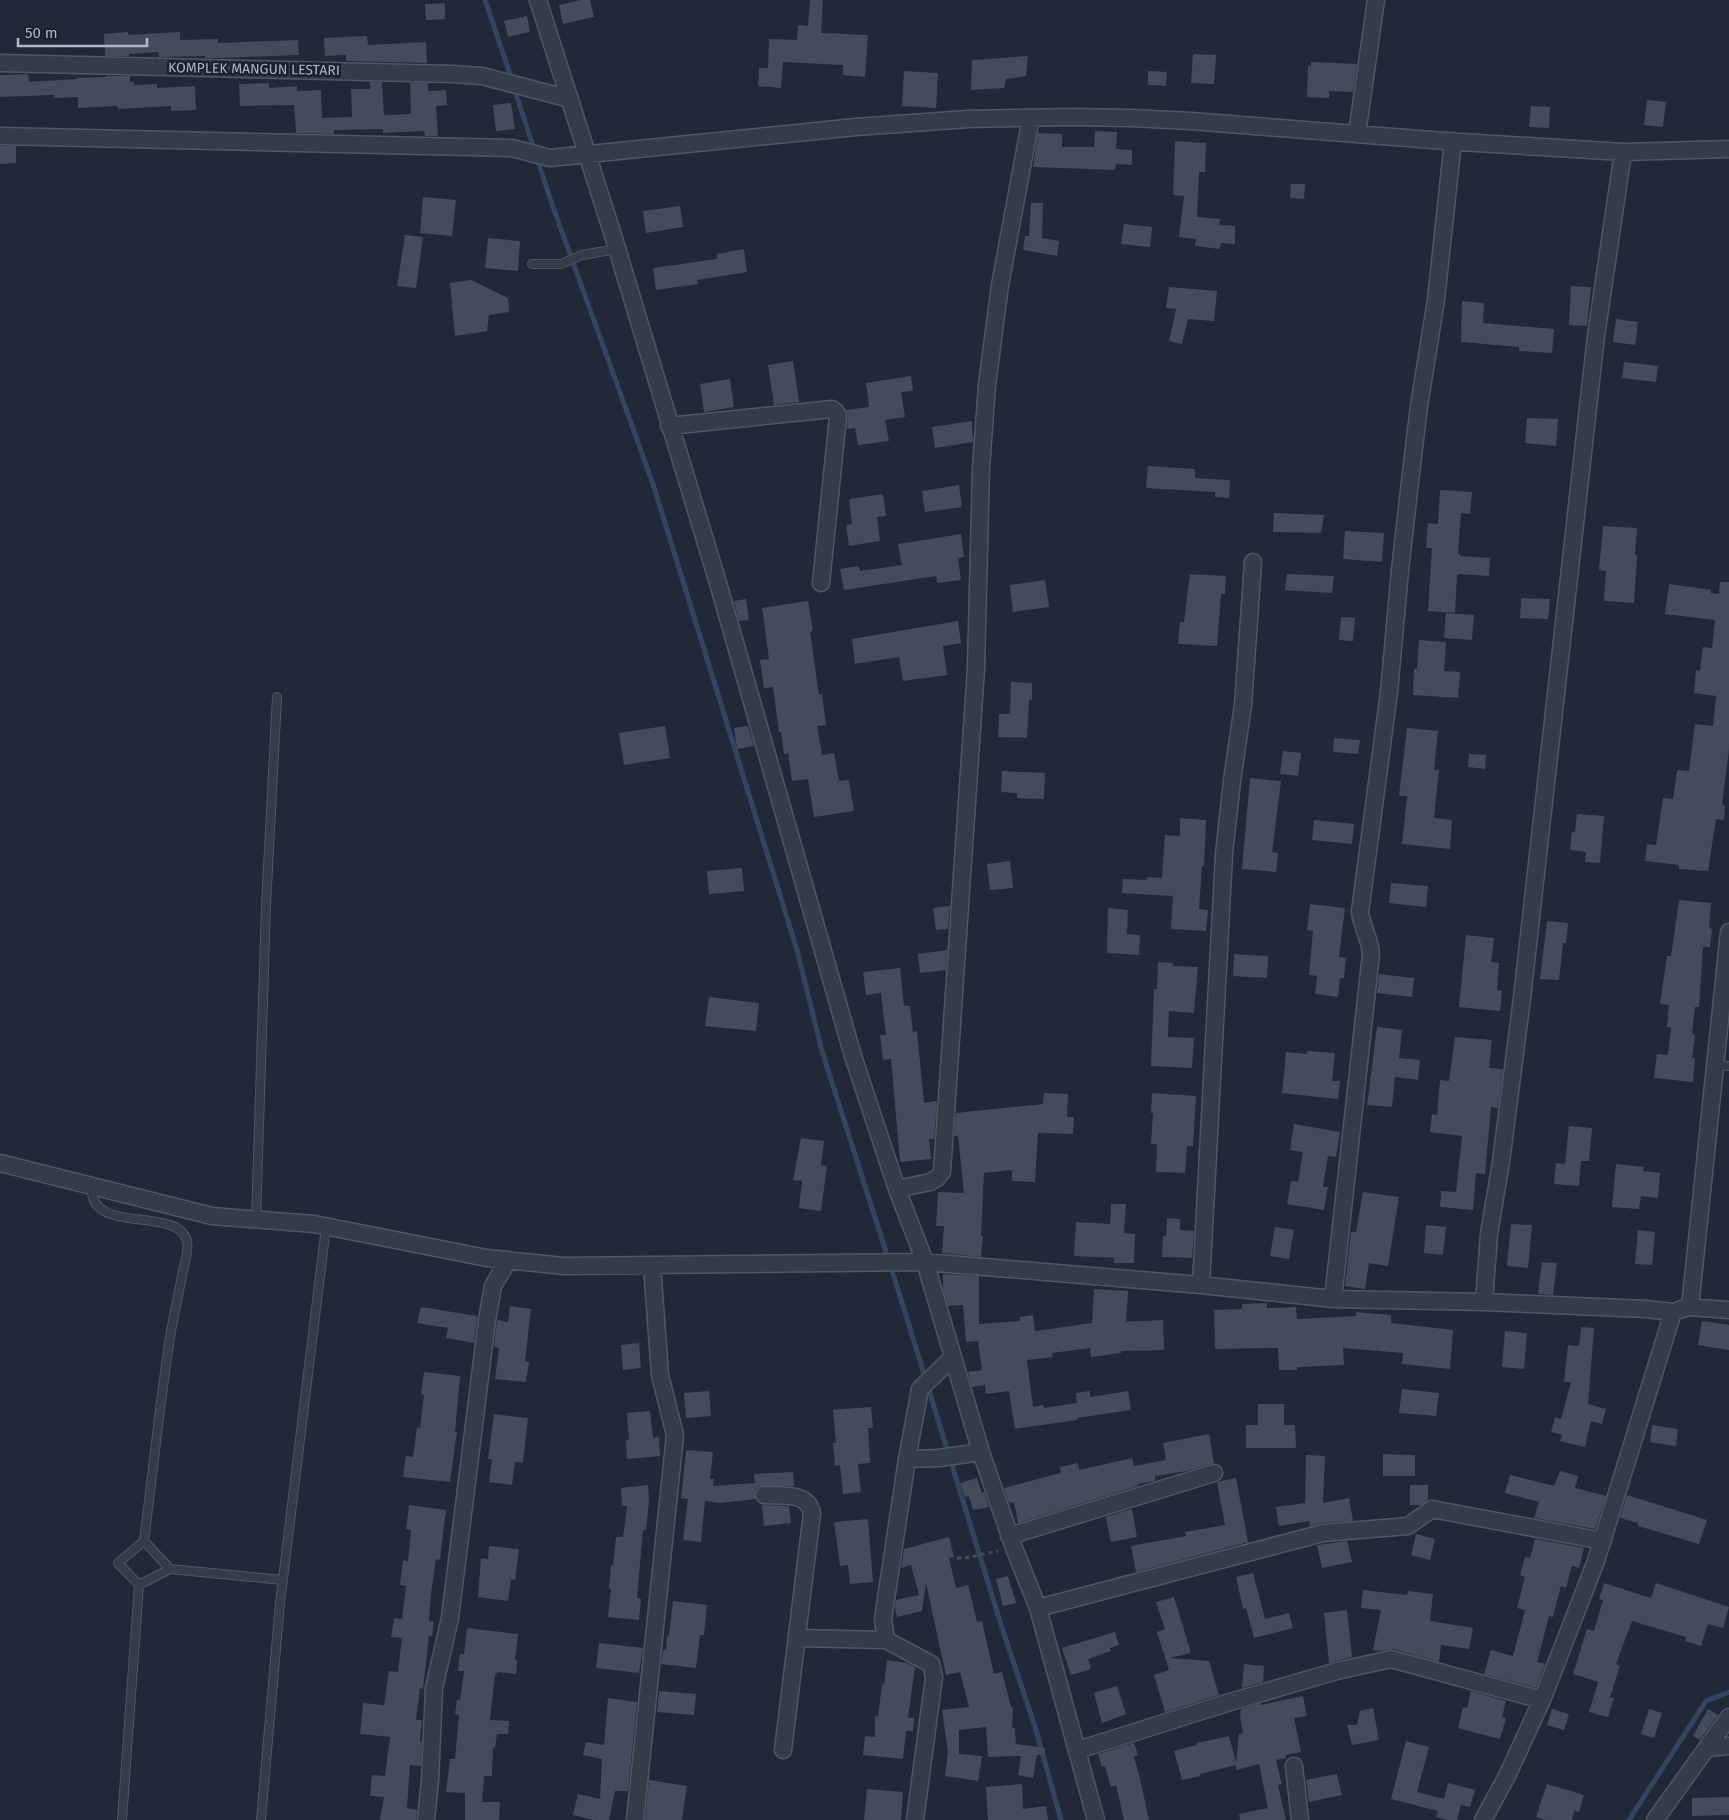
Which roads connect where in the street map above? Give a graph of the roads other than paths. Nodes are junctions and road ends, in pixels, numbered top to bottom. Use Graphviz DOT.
graph roads {
  1 [pos="538,0"];
  2 [pos="1376,0"];
  3 [pos="0,63"];
  4 [pos="570,99"];
  5 [pos="1031,118"];
  6 [pos="1357,134"];
  7 [pos="0,136"];
  8 [pos="1453,141"];
  9 [pos="1729,149"];
  10 [pos="1623,152"];
  11 [pos="588,154"];
  12 [pos="616,249"];
  13 [pos="532,264"];
  14 [pos="669,426"];
  15 [pos="1253,562"];
  16 [pos="821,583"];
  17 [pos="277,697"];
  18 [pos="1729,932"];
  19 [pos="1722,1066"];
  20 [pos="0,1163"];
  21 [pos="92,1187"];
  22 [pos="897,1189"];
  23 [pos="256,1220"];
  24 [pos="326,1227"];
  25 [pos="507,1262"];
  26 [pos="924,1262"];
  27 [pos="652,1265"];
  28 [pos="1201,1286"];
  29 [pos="1333,1299"];
  30 [pos="1484,1302"];
  31 [pos="1690,1308"];
  32 [pos="1729,1310"];
  33 [pos="1673,1312"];
  34 [pos="953,1357"];
  35 [pos="981,1452"];
  36 [pos="907,1459"];
  37 [pos="1214,1473"];
  38 [pos="764,1495"];
  39 [pos="1009,1536"];
  40 [pos="144,1541"];
  41 [pos="1603,1541"];
  42 [pos="170,1569"];
  43 [pos="283,1580"];
  44 [pos="139,1585"];
  45 [pos="1038,1608"];
  46 [pos="798,1638"];
  47 [pos="886,1640"];
  48 [pos="1542,1700"];
  49 [pos="1729,1717"];
  50 [pos="1729,1746"];
  51 [pos="1708,1748"];
  52 [pos="783,1750"];
  53 [pos="1078,1750"];
  54 [pos="1294,1766"];
  55 [pos="122,1820"];
  56 [pos="262,1820"];
  57 [pos="426,1820"];
  58 [pos="635,1820"];
  59 [pos="915,1820"];
  60 [pos="1096,1820"];
  61 [pos="1300,1820"];
  62 [pos="1483,1820"];
  63 [pos="1655,1820"];
  1 -- 4 [label="street"];
  2 -- 6 [label="street"];
  3 -- 4 [label="street, KOMPLEK MANGUN LESTARI"];
  4 -- 11 [label="street"];
  5 -- 6 [label="street"];
  5 -- 11 [label="street"];
  5 -- 22 [label="street"];
  6 -- 8 [label="street"];
  7 -- 11 [label="street"];
  8 -- 10 [label="street"];
  8 -- 29 [label="street"];
  9 -- 10 [label="street"];
  10 -- 30 [label="street"];
  11 -- 12 [label="street"];
  12 -- 13 [label="lane"];
  12 -- 14 [label="street"];
  14 -- 16 [label="street"];
  14 -- 22 [label="street"];
  15 -- 28 [label="street"];
  17 -- 23 [label="lane"];
  18 -- 19 [label="street"];
  19 -- 31 [label="street"];
  20 -- 21 [label="street"];
  21 -- 23 [label="street"];
  21 -- 40 [label="lane"];
  22 -- 26 [label="street"];
  23 -- 24 [label="street"];
  24 -- 25 [label="street"];
  24 -- 43 [label="lane"];
  25 -- 27 [label="street"];
  25 -- 57 [label="street"];
  26 -- 27 [label="street"];
  26 -- 28 [label="street"];
  26 -- 34 [label="street"];
  27 -- 58 [label="street"];
  28 -- 29 [label="street"];
  29 -- 30 [label="street"];
  30 -- 33 [label="street"];
  31 -- 32 [label="street"];
  31 -- 33 [label="street"];
  33 -- 41 [label="street"];
  34 -- 35 [label="street"];
  34 -- 36 [label="street"];
  35 -- 36 [label="street"];
  35 -- 39 [label="street"];
  36 -- 47 [label="street"];
  37 -- 39 [label="street"];
  38 -- 46 [label="street"];
  39 -- 45 [label="street"];
  40 -- 42 [label="lane"];
  40 -- 44 [label="lane"];
  41 -- 45 [label="street"];
  41 -- 48 [label="street"];
  42 -- 43 [label="lane"];
  42 -- 44 [label="lane"];
  43 -- 56 [label="lane"];
  44 -- 55 [label="lane"];
  45 -- 53 [label="street"];
  46 -- 47 [label="street"];
  46 -- 52 [label="street"];
  47 -- 59 [label="street"];
  48 -- 53 [label="street"];
  48 -- 62 [label="street"];
  49 -- 51 [label="street"];
  50 -- 51 [label="street"];
  51 -- 63 [label="street"];
  53 -- 60 [label="street"];
  54 -- 61 [label="street"];
}
